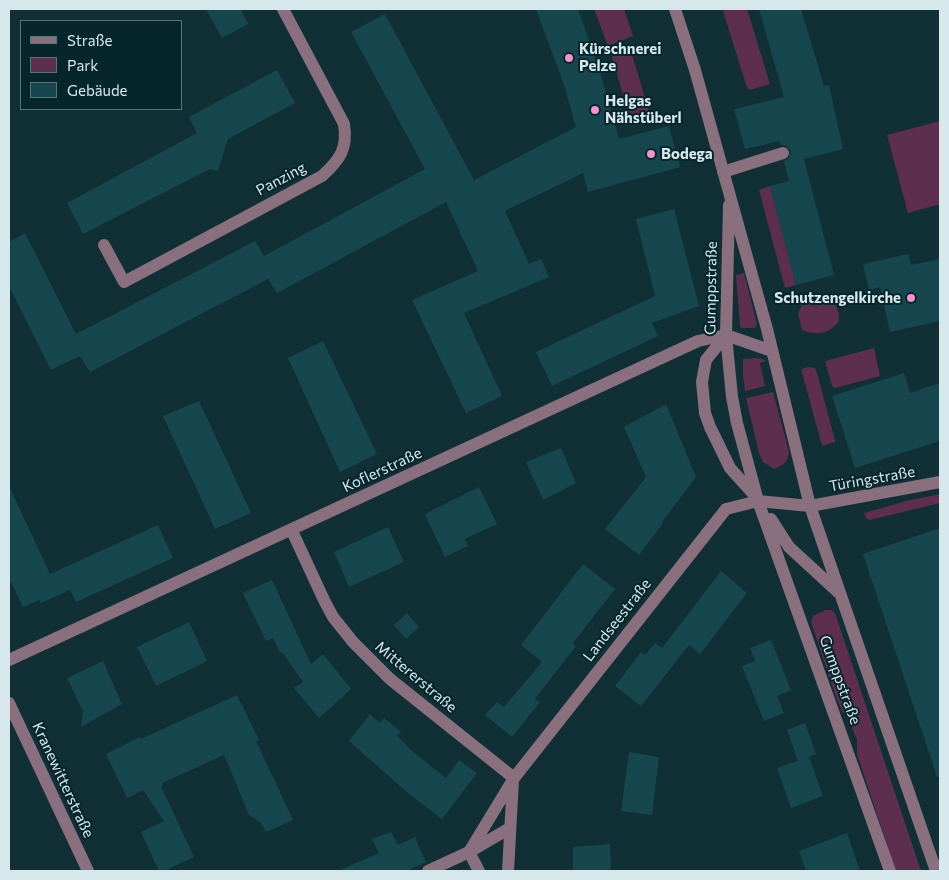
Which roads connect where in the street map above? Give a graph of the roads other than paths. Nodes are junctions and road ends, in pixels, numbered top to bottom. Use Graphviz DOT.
graph roads {
  1 [pos="283,9"];
  2 [pos="675,9"];
  3 [pos="782,153"];
  4 [pos="723,172"];
  5 [pos="730,192"];
  6 [pos="104,245"];
  7 [pos="726,335"];
  8 [pos="772,351"];
  9 [pos="940,482"];
  10 [pos="758,501"];
  11 [pos="810,506"];
  12 [pos="292,531"];
  13 [pos="840,594"];
  14 [pos="9,660"];
  15 [pos="9,703"];
  16 [pos="514,778"];
  17 [pos="510,828"];
  18 [pos="469,852"];
  19 [pos="88,871"];
  20 [pos="428,871"];
  21 [pos="479,871"];
  22 [pos="508,871"];
  23 [pos="890,871"];
  24 [pos="936,871"];
  1 -- 6 [label="street, Panzing"];
  2 -- 4 [label="street, Gumppstraße"];
  3 -- 4 [label="street"];
  4 -- 5 [label="street, Gumppstraße"];
  5 -- 7 [label="street, Gumppstraße"];
  5 -- 8 [label="street, Gumppstraße"];
  7 -- 8 [label="street"];
  7 -- 10 [label="street, Gumppstraße"];
  7 -- 10 [label="street"];
  7 -- 12 [label="street, Koflerstraße"];
  8 -- 11 [label="street, Gumppstraße"];
  9 -- 11 [label="street, Türingstraße"];
  10 -- 11 [label="street"];
  10 -- 13 [label="street, Gumppstraße"];
  10 -- 16 [label="street, Landseestraße"];
  10 -- 23 [label="street, Gumppstraße"];
  11 -- 13 [label="street, Gumppstraße"];
  12 -- 14 [label="street, Koflerstraße"];
  12 -- 16 [label="street, Mittererstraße"];
  13 -- 24 [label="street, Gumppstraße"];
  15 -- 19 [label="street, Kranewitterstraße"];
  16 -- 17 [label="street"];
  16 -- 18 [label="street, Landseestraße"];
  17 -- 18 [label="street"];
  17 -- 22 [label="street"];
  18 -- 20 [label="street"];
  18 -- 21 [label="street"];
}
